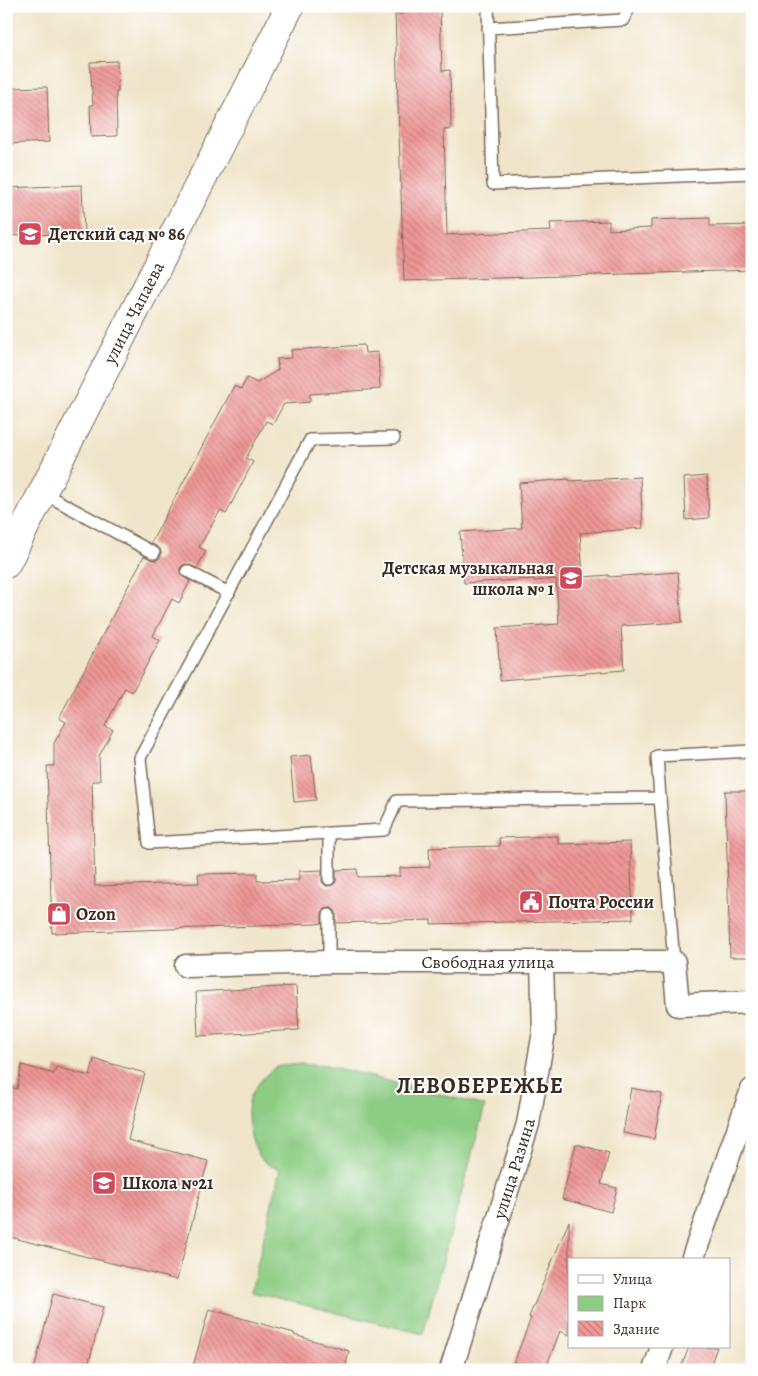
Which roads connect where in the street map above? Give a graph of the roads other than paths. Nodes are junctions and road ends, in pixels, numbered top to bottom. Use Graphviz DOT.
graph roads {
  1 [pos="290,6"];
  2 [pos="488,6"];
  3 [pos="630,6"];
  4 [pos="488,28"];
  5 [pos="752,173"];
  6 [pos="394,438"];
  7 [pos="43,493"];
  8 [pos="154,553"];
  9 [pos="6,564"];
  10 [pos="187,571"];
  11 [pos="228,593"];
  12 [pos="752,751"];
  13 [pos="660,798"];
  14 [pos="329,834"];
  15 [pos="329,878"];
  16 [pos="329,915"];
  17 [pos="329,962"];
  18 [pos="542,962"];
  19 [pos="674,962"];
  20 [pos="186,966"];
  21 [pos="752,1002"];
  22 [pos="752,1090"];
  23 [pos="693,1258"];
  24 [pos="662,1348"];
  25 [pos="451,1370"];
  26 [pos="654,1370"];
  1 -- 7 [label="street, улица Чапаева"];
  2 -- 4 [label="lane"];
  3 -- 4 [label="lane"];
  4 -- 5 [label="lane"];
  6 -- 11 [label="lane"];
  7 -- 8 [label="lane"];
  7 -- 9 [label="street, улица Чапаева"];
  10 -- 11 [label="lane"];
  11 -- 14 [label="lane"];
  12 -- 13 [label="lane"];
  13 -- 14 [label="lane"];
  13 -- 19 [label="lane"];
  14 -- 15 [label="lane"];
  16 -- 17 [label="lane"];
  17 -- 18 [label="street, Свободная улица"];
  17 -- 20 [label="street, Свободная улица"];
  18 -- 19 [label="street, Свободная улица"];
  18 -- 25 [label="street, улица Разина"];
  19 -- 21 [label="street"];
  22 -- 23 [label="street"];
  24 -- 26 [label="street"];
}
